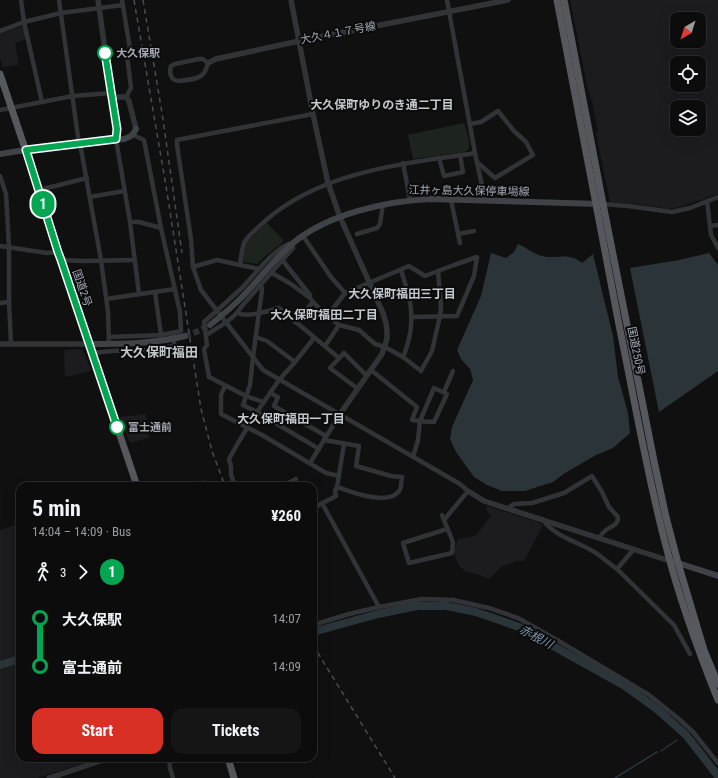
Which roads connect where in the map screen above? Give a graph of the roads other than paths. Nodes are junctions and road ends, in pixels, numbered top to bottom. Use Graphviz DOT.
graph roads {
  1 [pos="21,0"];
  2 [pos="59,0"];
  3 [pos="98,0"];
  4 [pos="291,0"];
  5 [pos="447,0"];
  6 [pos="508,0"];
  7 [pos="557,0"];
  8 [pos="564,0"];
  9 [pos="123,2"];
  10 [pos="100,7"];
  11 [pos="449,11"];
  12 [pos="61,13"];
  13 [pos="24,22"];
  14 [pos="0,31"];
  15 [pos="299,41"];
  16 [pos="208,63"];
  17 [pos="0,74"];
  18 [pos="111,95"];
  19 [pos="73,96"];
  20 [pos="126,97"];
  21 [pos="42,102"];
  22 [pos="11,108"];
  23 [pos="0,110"];
  24 [pos="313,114"];
  25 [pos="470,124"];
  26 [pos="135,132"];
  27 [pos="116,139"];
  28 [pos="79,144"];
  29 [pos="26,150"];
  30 [pos="475,153"];
  31 [pos="0,154"];
  32 [pos="460,156"];
  33 [pos="439,158"];
  34 [pos="477,162"];
  35 [pos="403,163"];
  36 [pos="0,176"];
  37 [pos="87,178"];
  38 [pos="328,183"];
  39 [pos="39,190"];
  40 [pos="124,191"];
  41 [pos="90,197"];
  42 [pos="718,197"];
  43 [pos="410,200"];
  44 [pos="451,200"];
  45 [pos="485,200"];
  46 [pos="706,201"];
  47 [pos="383,204"];
  48 [pos="599,204"];
  49 [pos="340,217"];
  50 [pos="130,222"];
  51 [pos="718,225"];
  52 [pos="710,226"];
  53 [pos="161,228"];
  54 [pos="474,231"];
  55 [pos="357,234"];
  56 [pos="458,234"];
  57 [pos="303,236"];
  58 [pos="293,243"];
  59 [pos="460,243"];
  60 [pos="0,246"];
  61 [pos="10,247"];
  62 [pos="718,248"];
  63 [pos="58,252"];
  64 [pos="61,260"];
  65 [pos="101,260"];
  66 [pos="135,260"];
  67 [pos="282,261"];
  68 [pos="240,264"];
  69 [pos="193,267"];
  70 [pos="259,268"];
  71 [pos="401,270"];
  72 [pos="438,271"];
  73 [pos="272,273"];
  74 [pos="369,283"];
  75 [pos="261,285"];
  76 [pos="175,289"];
  77 [pos="155,292"];
  78 [pos="345,293"];
  79 [pos="139,294"];
  80 [pos="310,298"];
  81 [pos="106,299"];
  82 [pos="9,302"];
  83 [pos="313,302"];
  84 [pos="0,303"];
  85 [pos="217,311"];
  86 [pos="238,313"];
  87 [pos="259,314"];
  88 [pos="328,315"];
  89 [pos="412,316"];
  90 [pos="440,316"];
  91 [pos="226,322"];
  92 [pos="295,322"];
  93 [pos="210,325"];
  94 [pos="339,325"];
  95 [pos="173,332"];
  96 [pos="161,335"];
  97 [pos="206,335"];
  98 [pos="185,336"];
  99 [pos="109,337"];
  100 [pos="256,337"];
  101 [pos="314,338"];
  102 [pos="0,344"];
  103 [pos="11,344"];
  104 [pos="89,344"];
  105 [pos="109,344"];
  106 [pos="325,346"];
  107 [pos="385,346"];
  108 [pos="92,353"];
  109 [pos="253,357"];
  110 [pos="403,357"];
  111 [pos="339,358"];
  112 [pos="295,362"];
  113 [pos="371,370"];
  114 [pos="453,371"];
  115 [pos="367,376"];
  116 [pos="279,380"];
  117 [pos="225,386"];
  118 [pos="358,389"];
  119 [pos="444,392"];
  120 [pos="270,393"];
  121 [pos="246,396"];
  122 [pos="263,402"];
  123 [pos="257,412"];
  124 [pos="340,414"];
  125 [pos="420,421"];
  126 [pos="247,426"];
  127 [pos="325,438"];
  128 [pos="344,444"];
  129 [pos="319,448"];
  130 [pos="413,457"];
  131 [pos="310,463"];
  132 [pos="338,476"];
  133 [pos="296,479"];
  134 [pos="136,482"];
  135 [pos="234,482"];
  136 [pos="290,482"];
  137 [pos="337,487"];
  138 [pos="468,491"];
  139 [pos="322,503"];
  140 [pos="317,506"];
  141 [pos="508,508"];
  142 [pos="543,520"];
  143 [pos="557,524"];
  144 [pos="447,529"];
  145 [pos="555,532"];
  146 [pos="599,538"];
  147 [pos="634,550"];
  148 [pos="670,561"];
  149 [pos="678,563"];
  150 [pos="617,569"];
  151 [pos="718,576"];
  152 [pos="379,607"];
  153 [pos="317,624"];
  154 [pos="690,654"];
  155 [pos="718,684"];
  156 [pos="718,700"];
  157 [pos="97,762"];
  158 [pos="169,762"];
  159 [pos="229,762"];
  160 [pos="718,763"];
  161 [pos="49,778"];
  162 [pos="173,778"];
  163 [pos="234,778"];
  1 -- 13 [label="street"];
  2 -- 12 [label="street"];
  3 -- 10 [label="street"];
  4 -- 15 [label="street"];
  5 -- 11 [label="street"];
  6 -- 11 [label="street, 大久４１７号線"];
  7 -- 48 [label="highway, 国道250号"];
  8 -- 48 [label="highway, 国道250号"];
  9 -- 10 [label="street"];
  9 -- 20 [label="street"];
  10 -- 12 [label="street"];
  10 -- 18 [label="street"];
  11 -- 15 [label="street, 大久４１７号線"];
  11 -- 25 [label="street"];
  12 -- 13 [label="street"];
  12 -- 19 [label="street"];
  13 -- 14 [label="street"];
  13 -- 21 [label="street"];
  15 -- 16 [label="street, 大久４１７号線"];
  15 -- 24 [label="street"];
  16 -- 16 [label="street, 大久４１７号線"];
  17 -- 22 [label="highway, 国道2号"];
  18 -- 19 [label="street"];
  18 -- 20 [label="street"];
  18 -- 27 [label="street"];
  19 -- 21 [label="street"];
  19 -- 28 [label="street"];
  20 -- 26 [label="street"];
  21 -- 22 [label="street"];
  22 -- 23 [label="street"];
  22 -- 29 [label="highway, 国道2号"];
  24 -- 38 [label="street"];
  24 -- 69 [label="street"];
  25 -- 30 [label="street"];
  25 -- 34 [label="street"];
  26 -- 27 [label="main road"];
  26 -- 53 [label="street"];
  27 -- 28 [label="main road"];
  27 -- 40 [label="street"];
  28 -- 29 [label="main road"];
  28 -- 37 [label="street"];
  29 -- 31 [label="main road"];
  29 -- 39 [label="highway, 国道2号"];
  30 -- 32 [label="street"];
  30 -- 34 [label="street"];
  32 -- 33 [label="street"];
  32 -- 33 [label="street"];
  33 -- 35 [label="street"];
  34 -- 45 [label="street"];
  35 -- 38 [label="street"];
  35 -- 43 [label="street"];
  36 -- 61 [label="street"];
  37 -- 39 [label="street"];
  37 -- 41 [label="street"];
  38 -- 49 [label="street"];
  38 -- 68 [label="street"];
  39 -- 63 [label="highway, 国道2号"];
  40 -- 41 [label="street"];
  40 -- 50 [label="street"];
  41 -- 65 [label="street"];
  42 -- 46 [label="street"];
  43 -- 44 [label="main road, 江井ヶ島大久保停車場線"];
  43 -- 47 [label="main road, 江井ヶ島大久保停車場線"];
  44 -- 45 [label="main road, 江井ヶ島大久保停車場線"];
  44 -- 56 [label="street"];
  45 -- 48 [label="main road, 江井ヶ島大久保停車場線"];
  46 -- 48 [label="street"];
  46 -- 52 [label="street"];
  47 -- 49 [label="main road, 江井ヶ島大久保停車場線"];
  47 -- 55 [label="street"];
  48 -- 148 [label="highway, 国道250号"];
  48 -- 149 [label="highway, 国道250号"];
  49 -- 57 [label="main road, 江井ヶ島大久保停車場線"];
  49 -- 74 [label="street"];
  50 -- 53 [label="street"];
  50 -- 66 [label="street"];
  51 -- 52 [label="street"];
  52 -- 62 [label="street"];
  53 -- 76 [label="street"];
  54 -- 56 [label="street"];
  56 -- 59 [label="street"];
  57 -- 58 [label="main road, 江井ヶ島大久保停車場線"];
  57 -- 78 [label="street"];
  58 -- 67 [label="street"];
  58 -- 70 [label="street"];
  58 -- 93 [label="main road, 江井ヶ島大久保停車場線"];
  60 -- 61 [label="street"];
  61 -- 63 [label="street"];
  61 -- 82 [label="street"];
  63 -- 64 [label="highway, 国道2号"];
  64 -- 65 [label="street"];
  64 -- 104 [label="highway, 国道2号"];
  65 -- 66 [label="street"];
  65 -- 81 [label="street"];
  66 -- 79 [label="street"];
  67 -- 73 [label="street"];
  67 -- 80 [label="street"];
  68 -- 69 [label="street"];
  68 -- 70 [label="street"];
  69 -- 85 [label="street"];
  70 -- 85 [label="street"];
  71 -- 72 [label="street"];
  71 -- 74 [label="street"];
  71 -- 89 [label="street"];
  72 -- 90 [label="street"];
  72 -- 90 [label="street"];
  73 -- 75 [label="street"];
  73 -- 80 [label="street"];
  74 -- 78 [label="street"];
  74 -- 107 [label="street"];
  75 -- 86 [label="street"];
  75 -- 87 [label="street"];
  76 -- 77 [label="street"];
  76 -- 95 [label="street"];
  77 -- 79 [label="street"];
  77 -- 96 [label="street"];
  78 -- 88 [label="street"];
  79 -- 81 [label="street"];
  80 -- 83 [label="street"];
  81 -- 99 [label="street"];
  82 -- 84 [label="street"];
  82 -- 103 [label="street"];
  83 -- 88 [label="street"];
  83 -- 92 [label="street"];
  85 -- 91 [label="street"];
  85 -- 97 [label="street"];
  86 -- 87 [label="street"];
  86 -- 91 [label="street"];
  87 -- 92 [label="street"];
  87 -- 100 [label="street"];
  88 -- 94 [label="street"];
  89 -- 90 [label="street"];
  89 -- 110 [label="street"];
  90 -- 110 [label="street"];
  91 -- 97 [label="street"];
  91 -- 109 [label="street"];
  92 -- 101 [label="street"];
  94 -- 106 [label="street"];
  94 -- 107 [label="street"];
  95 -- 96 [label="street"];
  95 -- 108 [label="street"];
  96 -- 99 [label="street"];
  97 -- 117 [label="street"];
  98 -- 105 [label="main road"];
  99 -- 105 [label="street"];
  100 -- 109 [label="street"];
  100 -- 112 [label="street"];
  101 -- 106 [label="street"];
  101 -- 112 [label="street"];
  102 -- 103 [label="street"];
  103 -- 104 [label="street"];
  104 -- 105 [label="main road"];
  104 -- 108 [label="highway, 国道2号"];
  106 -- 111 [label="street"];
  107 -- 110 [label="street"];
  107 -- 113 [label="street"];
  108 -- 134 [label="highway, 国道2号"];
  109 -- 116 [label="street"];
  109 -- 121 [label="street"];
  111 -- 115 [label="street"];
  111 -- 118 [label="street"];
  112 -- 116 [label="street"];
  113 -- 115 [label="street"];
  113 -- 125 [label="street"];
  114 -- 119 [label="street"];
  115 -- 118 [label="street"];
  116 -- 120 [label="street"];
  116 -- 124 [label="street"];
  117 -- 121 [label="street"];
  117 -- 126 [label="street"];
  118 -- 124 [label="street"];
  119 -- 125 [label="street"];
  119 -- 125 [label="street"];
  120 -- 122 [label="street"];
  120 -- 127 [label="street"];
  121 -- 122 [label="street"];
  121 -- 123 [label="street"];
  122 -- 123 [label="street"];
  123 -- 126 [label="street"];
  123 -- 129 [label="street"];
  124 -- 127 [label="street"];
  124 -- 130 [label="street"];
  125 -- 130 [label="street"];
  126 -- 131 [label="street"];
  126 -- 135 [label="street"];
  127 -- 128 [label="street"];
  127 -- 129 [label="street"];
  128 -- 132 [label="street"];
  128 -- 137 [label="street"];
  129 -- 131 [label="street"];
  130 -- 138 [label="street"];
  131 -- 132 [label="street"];
  132 -- 137 [label="street"];
  133 -- 136 [label="street"];
  137 -- 139 [label="street"];
  138 -- 141 [label="street"];
  138 -- 144 [label="street"];
  139 -- 140 [label="street"];
  139 -- 152 [label="street"];
  141 -- 142 [label="street"];
  141 -- 146 [label="street"];
  142 -- 143 [label="street"];
  142 -- 145 [label="street"];
  143 -- 145 [label="street"];
  143 -- 146 [label="street"];
  144 -- 144 [label="street"];
  145 -- 150 [label="street"];
  146 -- 147 [label="street"];
  147 -- 148 [label="street"];
  147 -- 150 [label="street"];
  148 -- 149 [label="main road"];
  148 -- 156 [label="highway, 国道250号"];
  149 -- 151 [label="main road"];
  149 -- 155 [label="highway, 国道250号"];
  150 -- 154 [label="street"];
  152 -- 153 [label="street"];
  152 -- 160 [label="street"];
  157 -- 161 [label="street"];
  158 -- 162 [label="street"];
  159 -- 163 [label="highway"];
}
